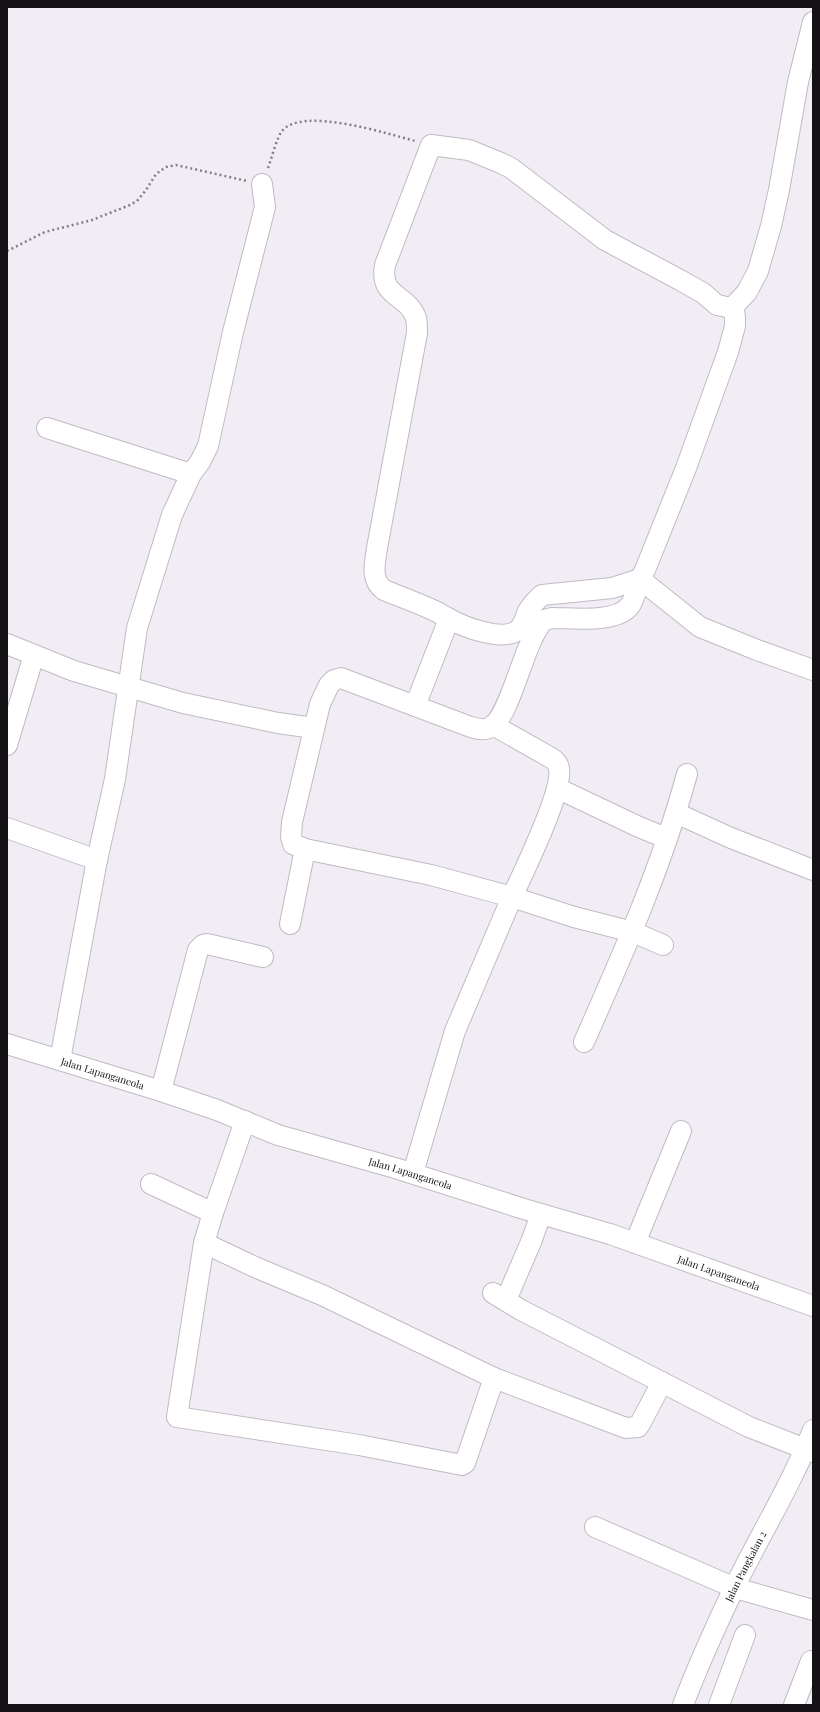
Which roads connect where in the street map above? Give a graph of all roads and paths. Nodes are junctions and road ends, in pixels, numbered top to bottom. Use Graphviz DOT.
graph roads {
  1 [pos="813,22"];
  2 [pos="431,145"];
  3 [pos="262,184"];
  4 [pos="7,251"];
  5 [pos="733,307"];
  6 [pos="47,428"];
  7 [pos="192,474"];
  8 [pos="640,579"];
  9 [pos="449,619"];
  10 [pos="7,644"];
  11 [pos="34,655"];
  12 [pos="813,670"];
  13 [pos="128,686"];
  14 [pos="416,706"];
  15 [pos="493,725"];
  16 [pos="314,728"];
  17 [pos="7,745"];
  18 [pos="687,774"];
  19 [pos="558,788"];
  20 [pos="676,813"];
  21 [pos="7,828"];
  22 [pos="666,838"];
  23 [pos="305,849"];
  24 [pos="97,860"];
  25 [pos="813,870"];
  26 [pos="512,897"];
  27 [pos="290,924"];
  28 [pos="633,932"];
  29 [pos="663,945"];
  30 [pos="263,957"];
  31 [pos="584,1042"];
  32 [pos="7,1044"];
  33 [pos="60,1060"];
  34 [pos="160,1091"];
  35 [pos="244,1121"];
  36 [pos="681,1131"];
  37 [pos="412,1173"];
  38 [pos="151,1184"];
  39 [pos="213,1213"];
  40 [pos="541,1214"];
  41 [pos="204,1243"];
  42 [pos="635,1243"];
  43 [pos="813,1306"];
  44 [pos="494,1378"];
  45 [pos="662,1382"];
  46 [pos="813,1430"];
  47 [pos="809,1451"];
  48 [pos="595,1527"];
  49 [pos="735,1588"];
  50 [pos="813,1610"];
  51 [pos="745,1636"];
  52 [pos="811,1661"];
  53 [pos="683,1705"];
  54 [pos="719,1705"];
  55 [pos="794,1705"];
  1 -- 5 [label="street"];
  2 -- 3 [label="path"];
  2 -- 5 [label="street"];
  2 -- 9 [label="street"];
  3 -- 4 [label="path"];
  3 -- 7 [label="street"];
  5 -- 8 [label="street"];
  6 -- 7 [label="street"];
  7 -- 13 [label="street"];
  8 -- 9 [label="street"];
  8 -- 12 [label="street"];
  8 -- 15 [label="street"];
  9 -- 14 [label="street"];
  10 -- 11 [label="street"];
  11 -- 13 [label="street"];
  11 -- 17 [label="street"];
  13 -- 16 [label="street"];
  13 -- 24 [label="street"];
  14 -- 15 [label="street"];
  14 -- 16 [label="street"];
  15 -- 19 [label="street"];
  16 -- 23 [label="street"];
  18 -- 20 [label="street"];
  19 -- 22 [label="street"];
  19 -- 26 [label="street"];
  20 -- 22 [label="street"];
  20 -- 25 [label="street"];
  21 -- 24 [label="street"];
  22 -- 28 [label="street"];
  23 -- 26 [label="street"];
  23 -- 27 [label="street"];
  24 -- 33 [label="street"];
  26 -- 28 [label="street"];
  26 -- 37 [label="street"];
  28 -- 29 [label="street"];
  28 -- 31 [label="street"];
  30 -- 34 [label="street"];
  32 -- 33 [label="street, Jalan Lapanganeola"];
  33 -- 34 [label="street, Jalan Lapanganeola"];
  34 -- 35 [label="street, Jalan Lapanganeola"];
  35 -- 37 [label="street, Jalan Lapanganeola"];
  35 -- 39 [label="street"];
  36 -- 42 [label="street"];
  37 -- 40 [label="street, Jalan Lapanganeola"];
  38 -- 39 [label="street"];
  39 -- 41 [label="street"];
  40 -- 42 [label="street, Jalan Lapanganeola"];
  40 -- 45 [label="street"];
  41 -- 44 [label="street"];
  41 -- 44 [label="street"];
  42 -- 43 [label="street, Jalan Lapanganeola"];
  44 -- 45 [label="street"];
  45 -- 47 [label="street"];
  46 -- 47 [label="street, Jalan Pangkalan 2"];
  47 -- 49 [label="street, Jalan Pangkalan 2"];
  48 -- 49 [label="street"];
  49 -- 50 [label="street"];
  49 -- 53 [label="street, Jalan Pangkalan 2"];
  51 -- 54 [label="street"];
  52 -- 55 [label="street"];
}
